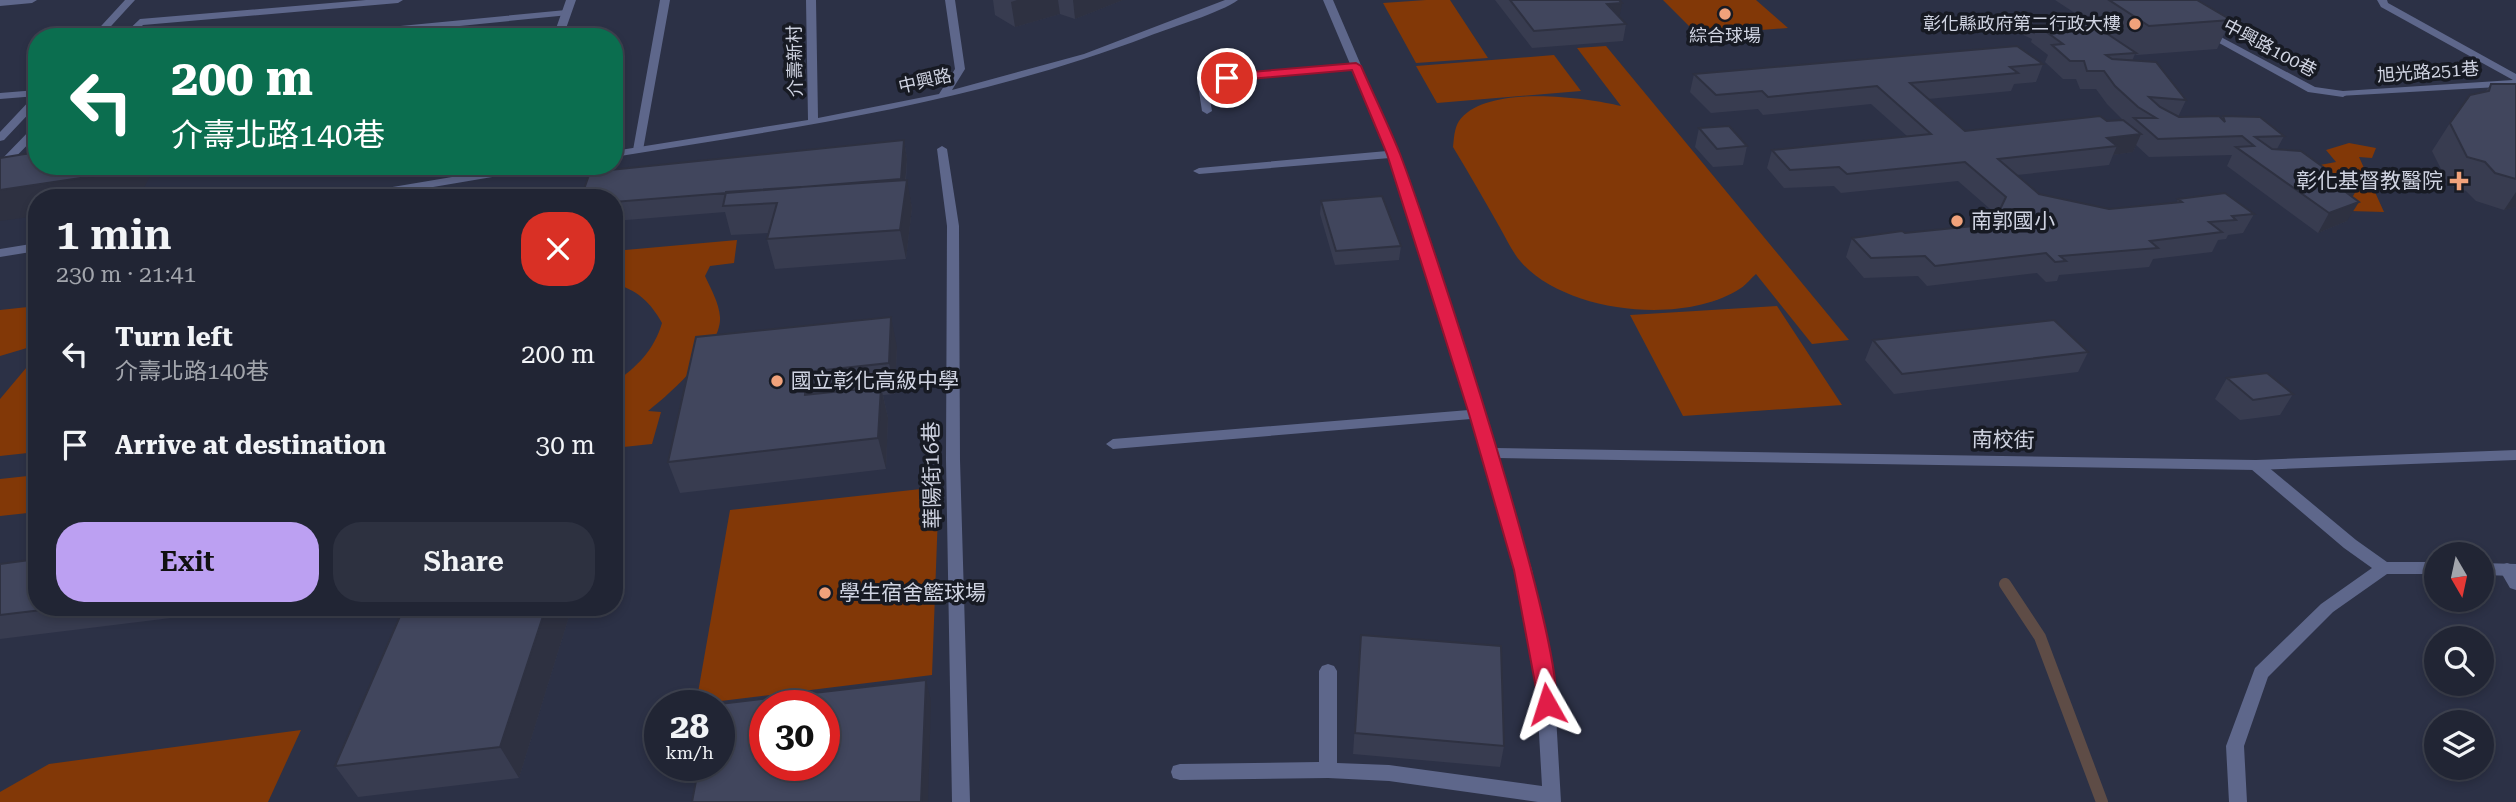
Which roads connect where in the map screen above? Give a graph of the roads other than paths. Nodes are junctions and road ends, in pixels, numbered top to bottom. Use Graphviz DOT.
graph roads {
  1 [pos="32,0"];
  2 [pos="130,0"];
  3 [pos="398,0"];
  4 [pos="571,0"];
  5 [pos="665,0"];
  6 [pos="811,0"];
  7 [pos="950,0"];
  8 [pos="1233,0"];
  9 [pos="1328,0"];
  10 [pos="2382,0"];
  11 [pos="0,3"];
  12 [pos="566,13"];
  13 [pos="2192,24"];
  14 [pos="104,28"];
  15 [pos="134,28"];
  16 [pos="410,28"];
  17 [pos="561,28"];
  18 [pos="1356,66"];
  19 [pos="2516,80"];
  20 [pos="28,94"];
  21 [pos="2343,94"];
  22 [pos="0,96"];
  23 [pos="943,96"];
  24 [pos="28,107"];
  25 [pos="1207,111"];
  26 [pos="813,122"];
  27 [pos="5,128"];
  28 [pos="0,138"];
  29 [pos="28,138"];
  30 [pos="942,149"];
  31 [pos="638,150"];
  32 [pos="623,152"];
  33 [pos="1394,154"];
  34 [pos="0,167"];
  35 [pos="1199,171"];
  36 [pos="476,175"];
  37 [pos="396,189"];
  38 [pos="28,248"];
  39 [pos="0,253"];
  40 [pos="1477,414"];
  41 [pos="1114,444"];
  42 [pos="1489,453"];
  43 [pos="2516,455"];
  44 [pos="2256,465"];
  45 [pos="2384,568"];
  46 [pos="2424,568"];
  47 [pos="2511,569"];
  48 [pos="2516,584"];
  49 [pos="1328,671"];
  50 [pos="1328,770"];
  51 [pos="1180,772"];
  52 [pos="1553,799"];
  53 [pos="961,802"];
  54 [pos="2238,802"];
  1 -- 11 [label="street"];
  2 -- 14 [label="street"];
  3 -- 15 [label="street"];
  4 -- 12 [label="street"];
  5 -- 31 [label="street"];
  6 -- 26 [label="street, 介壽新村"];
  7 -- 23 [label="street"];
  8 -- 23 [label="street, 中興路"];
  9 -- 18 [label="street"];
  10 -- 19 [label="street, 旭光路251巷"];
  12 -- 16 [label="street"];
  12 -- 17 [label="street"];
  13 -- 21 [label="street, 中興路100巷"];
  18 -- 25 [label="street"];
  18 -- 33 [label="street"];
  19 -- 21 [label="street, 旭光路251巷"];
  20 -- 22 [label="street"];
  23 -- 26 [label="street, 中興路"];
  24 -- 27 [label="street"];
  26 -- 31 [label="street, 中興路"];
  27 -- 28 [label="street"];
  29 -- 34 [label="street"];
  30 -- 53 [label="street, 華陽街16巷"];
  31 -- 32 [label="street, 中興路"];
  33 -- 35 [label="street"];
  33 -- 40 [label="street"];
  36 -- 37 [label="street"];
  38 -- 39 [label="street"];
  40 -- 41 [label="street"];
  40 -- 42 [label="street"];
  42 -- 44 [label="street, 南校街"];
  42 -- 52 [label="street"];
  43 -- 44 [label="street, 南校街"];
  44 -- 45 [label="street"];
  45 -- 46 [label="street"];
  45 -- 54 [label="street"];
  47 -- 48 [label="street"];
  49 -- 50 [label="street"];
  50 -- 51 [label="street"];
  50 -- 52 [label="street"];
}
